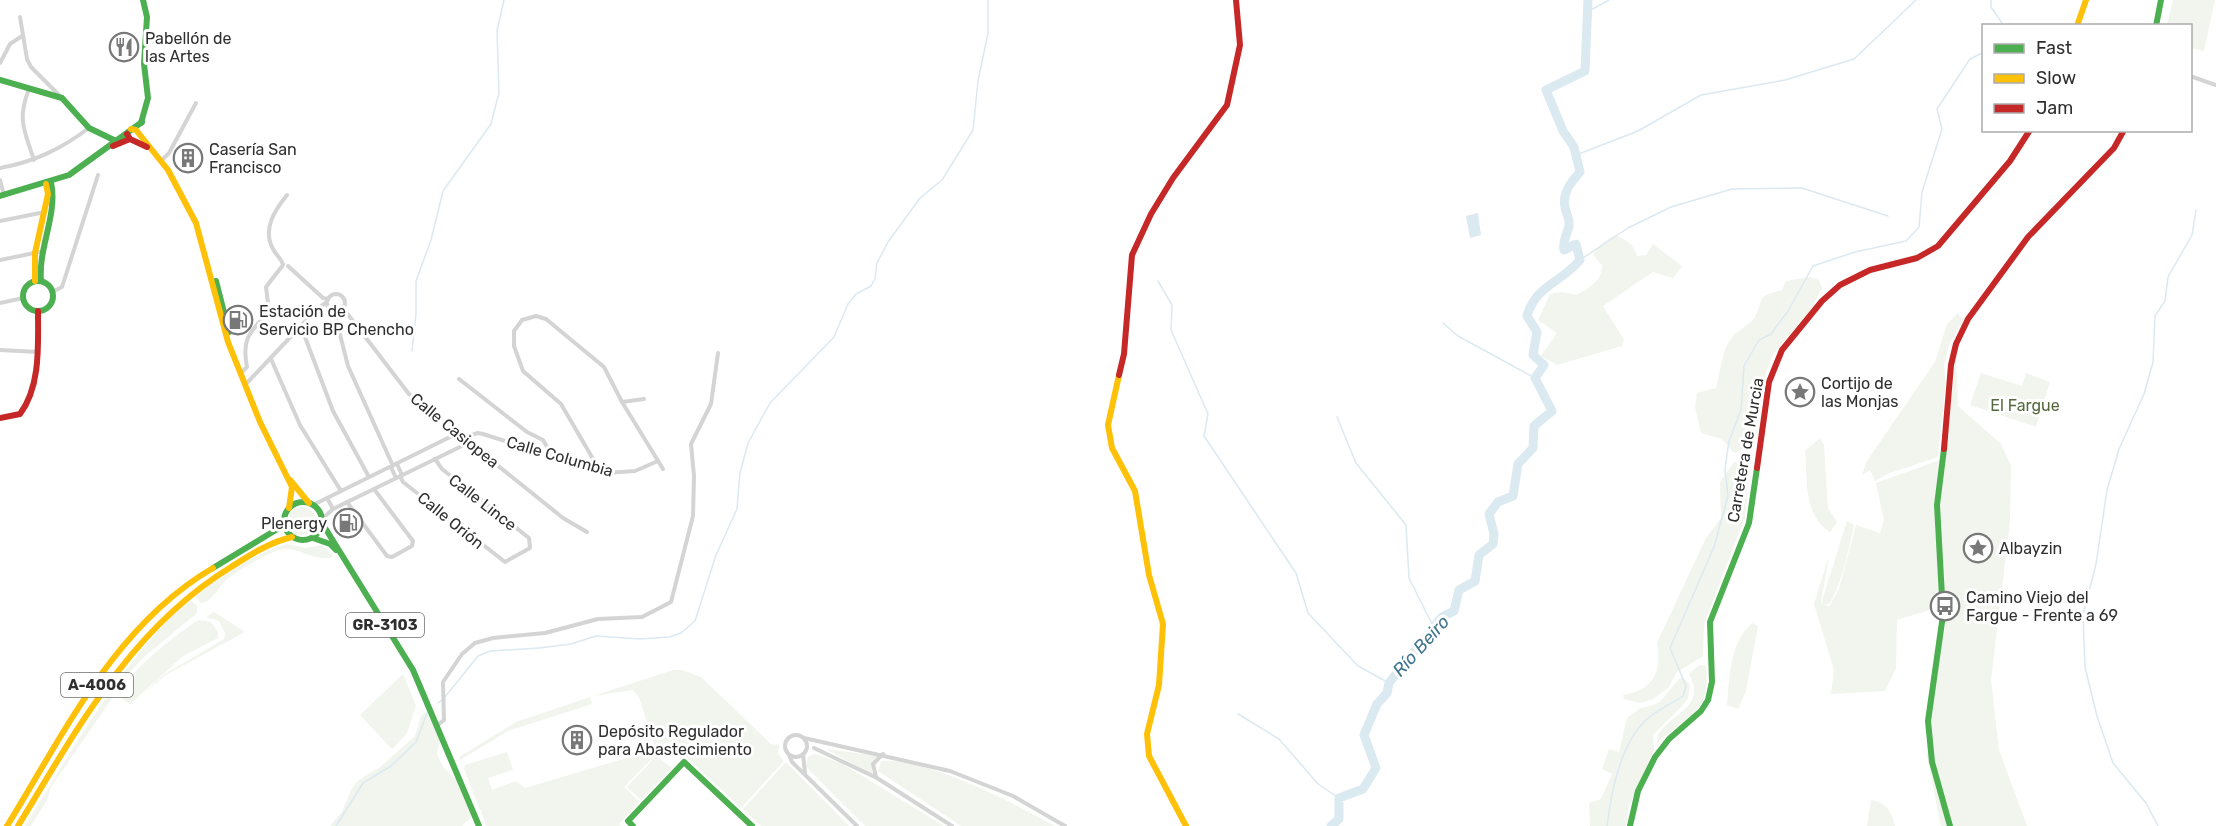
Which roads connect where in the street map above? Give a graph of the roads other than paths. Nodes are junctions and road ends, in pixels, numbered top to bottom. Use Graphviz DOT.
graph roads {
  1 [pos="143,0"];
  2 [pos="1236,0"];
  3 [pos="2086,0"];
  4 [pos="2161,0"];
  5 [pos="20,17"];
  6 [pos="2078,24"];
  7 [pos="2156,24"];
  8 [pos="22,36"];
  9 [pos="0,63"];
  10 [pos="2192,77"];
  11 [pos="0,80"];
  12 [pos="2216,84"];
  13 [pos="29,88"];
  14 [pos="62,98"];
  15 [pos="196,104"];
  16 [pos="89,128"];
  17 [pos="2029,132"];
  18 [pos="2123,132"];
  19 [pos="133,134"];
  20 [pos="116,141"];
  21 [pos="109,147"];
  22 [pos="34,160"];
  23 [pos="161,161"];
  24 [pos="0,168"];
  25 [pos="98,175"];
  26 [pos="0,180"];
  27 [pos="49,183"];
  28 [pos="287,195"];
  29 [pos="2,196"];
  30 [pos="46,213"];
  31 [pos="0,221"];
  32 [pos="37,253"];
  33 [pos="0,260"];
  34 [pos="288,267"];
  35 [pos="38,281"];
  36 [pos="52,292"];
  37 [pos="23,298"];
  38 [pos="327,301"];
  39 [pos="0,303"];
  40 [pos="343,308"];
  41 [pos="38,311"];
  42 [pos="334,311"];
  43 [pos="298,330"];
  44 [pos="0,350"];
  45 [pos="39,352"];
  46 [pos="718,353"];
  47 [pos="271,359"];
  48 [pos="241,373"];
  49 [pos="459,379"];
  50 [pos="245,384"];
  51 [pos="644,399"];
  52 [pos="622,402"];
  53 [pos="0,418"];
  54 [pos="456,434"];
  55 [pos="462,439"];
  56 [pos="468,443"];
  57 [pos="548,454"];
  58 [pos="435,459"];
  59 [pos="658,461"];
  60 [pos="393,465"];
  61 [pos="663,469"];
  62 [pos="597,470"];
  63 [pos="399,476"];
  64 [pos="369,477"];
  65 [pos="290,480"];
  66 [pos="374,489"];
  67 [pos="341,491"];
  68 [pos="327,498"];
  69 [pos="346,502"];
  70 [pos="311,504"];
  71 [pos="289,508"];
  72 [pos="333,509"];
  73 [pos="322,521"];
  74 [pos="284,525"];
  75 [pos="587,532"];
  76 [pos="292,537"];
  77 [pos="313,538"];
  78 [pos="338,551"];
  79 [pos="505,562"];
  80 [pos="439,724"];
  81 [pos="804,738"];
  82 [pos="829,746"];
  83 [pos="807,748"];
  84 [pos="814,748"];
  85 [pos="803,754"];
  86 [pos="884,754"];
  87 [pos="789,755"];
  88 [pos="805,774"];
  89 [pos="877,778"];
  90 [pos="631,824"];
  91 [pos="7,826"];
  92 [pos="18,826"];
  93 [pos="479,826"];
  94 [pos="753,826"];
  95 [pos="857,826"];
  96 [pos="952,826"];
  97 [pos="1065,826"];
  98 [pos="1186,826"];
  99 [pos="1630,826"];
  100 [pos="1950,826"];
  1 -- 19 [label="main road"];
  2 -- 98 [label="main road"];
  3 -- 6 [label="main road"];
  4 -- 7 [label="main road"];
  5 -- 8 [label="street"];
  8 -- 9 [label="street"];
  8 -- 14 [label="street"];
  10 -- 12 [label="street"];
  11 -- 13 [label="main road"];
  13 -- 14 [label="main road"];
  13 -- 22 [label="street"];
  14 -- 16 [label="main road"];
  15 -- 23 [label="street"];
  16 -- 20 [label="main road"];
  16 -- 22 [label="street"];
  17 -- 99 [label="main road, Carretera de Murcia"];
  18 -- 100 [label="main road"];
  19 -- 20 [label="main road"];
  19 -- 21 [label="main road"];
  19 -- 23 [label="main road, GR-3103"];
  20 -- 21 [label="main road"];
  21 -- 27 [label="main road"];
  22 -- 24 [label="street"];
  23 -- 48 [label="main road, GR-3103"];
  25 -- 36 [label="street"];
  26 -- 29 [label="street"];
  27 -- 29 [label="main road"];
  27 -- 30 [label="main road"];
  28 -- 48 [label="street"];
  30 -- 31 [label="street"];
  30 -- 32 [label="main road"];
  32 -- 33 [label="street"];
  32 -- 35 [label="main road"];
  34 -- 38 [label="street"];
  35 -- 36 [label="main road"];
  35 -- 37 [label="main road"];
  36 -- 41 [label="main road"];
  37 -- 39 [label="street"];
  37 -- 41 [label="main road"];
  38 -- 40 [label="street"];
  38 -- 42 [label="street"];
  38 -- 43 [label="street"];
  40 -- 42 [label="street"];
  40 -- 54 [label="street, Calle Casiopea"];
  41 -- 45 [label="main road"];
  42 -- 60 [label="street"];
  43 -- 47 [label="street"];
  43 -- 64 [label="street"];
  44 -- 45 [label="street"];
  45 -- 53 [label="main road"];
  46 -- 80 [label="street"];
  47 -- 50 [label="street"];
  47 -- 67 [label="street"];
  48 -- 50 [label="main road, GR-3103"];
  49 -- 57 [label="street"];
  50 -- 65 [label="main road, GR-3103"];
  51 -- 52 [label="street"];
  52 -- 59 [label="street"];
  52 -- 62 [label="street"];
  54 -- 55 [label="street, Calle Casiopea"];
  54 -- 60 [label="street"];
  55 -- 56 [label="street, Calle Casiopea"];
  55 -- 57 [label="street, Calle Columbia"];
  56 -- 58 [label="street"];
  56 -- 75 [label="street, Calle Casiopea"];
  57 -- 62 [label="street, Calle Columbia"];
  58 -- 63 [label="street"];
  58 -- 79 [label="street, Calle Lince"];
  59 -- 61 [label="street"];
  59 -- 62 [label="street, Calle Columbia"];
  60 -- 63 [label="street"];
  60 -- 63 [label="street"];
  60 -- 64 [label="street"];
  63 -- 66 [label="street"];
  63 -- 79 [label="street, Calle Orión"];
  64 -- 67 [label="street"];
  65 -- 70 [label="main road, GR-3103"];
  65 -- 71 [label="main road"];
  66 -- 69 [label="street"];
  66 -- 69 [label="street"];
  67 -- 68 [label="street"];
  68 -- 70 [label="street"];
  68 -- 72 [label="street"];
  69 -- 72 [label="street"];
  70 -- 71 [label="main road"];
  70 -- 73 [label="main road, GR-3103"];
  71 -- 74 [label="main road"];
  72 -- 73 [label="street"];
  73 -- 77 [label="main road"];
  73 -- 78 [label="main road, GR-3103"];
  74 -- 76 [label="main road"];
  74 -- 91 [label="main road, A-4006"];
  76 -- 77 [label="main road, GR-3103"];
  76 -- 92 [label="main road, A-4006"];
  77 -- 78 [label="main road, GR-3103"];
  78 -- 80 [label="main road, GR-3103"];
  80 -- 93 [label="main road"];
  81 -- 82 [label="street"];
  81 -- 83 [label="street"];
  81 -- 87 [label="street"];
  82 -- 84 [label="street"];
  82 -- 86 [label="street"];
  83 -- 84 [label="street"];
  83 -- 85 [label="street"];
  84 -- 89 [label="street"];
  85 -- 87 [label="street"];
  85 -- 88 [label="street"];
  86 -- 89 [label="street"];
  86 -- 97 [label="street"];
  87 -- 88 [label="street"];
  88 -- 95 [label="street"];
  89 -- 96 [label="street"];
  90 -- 94 [label="main road"];
}
